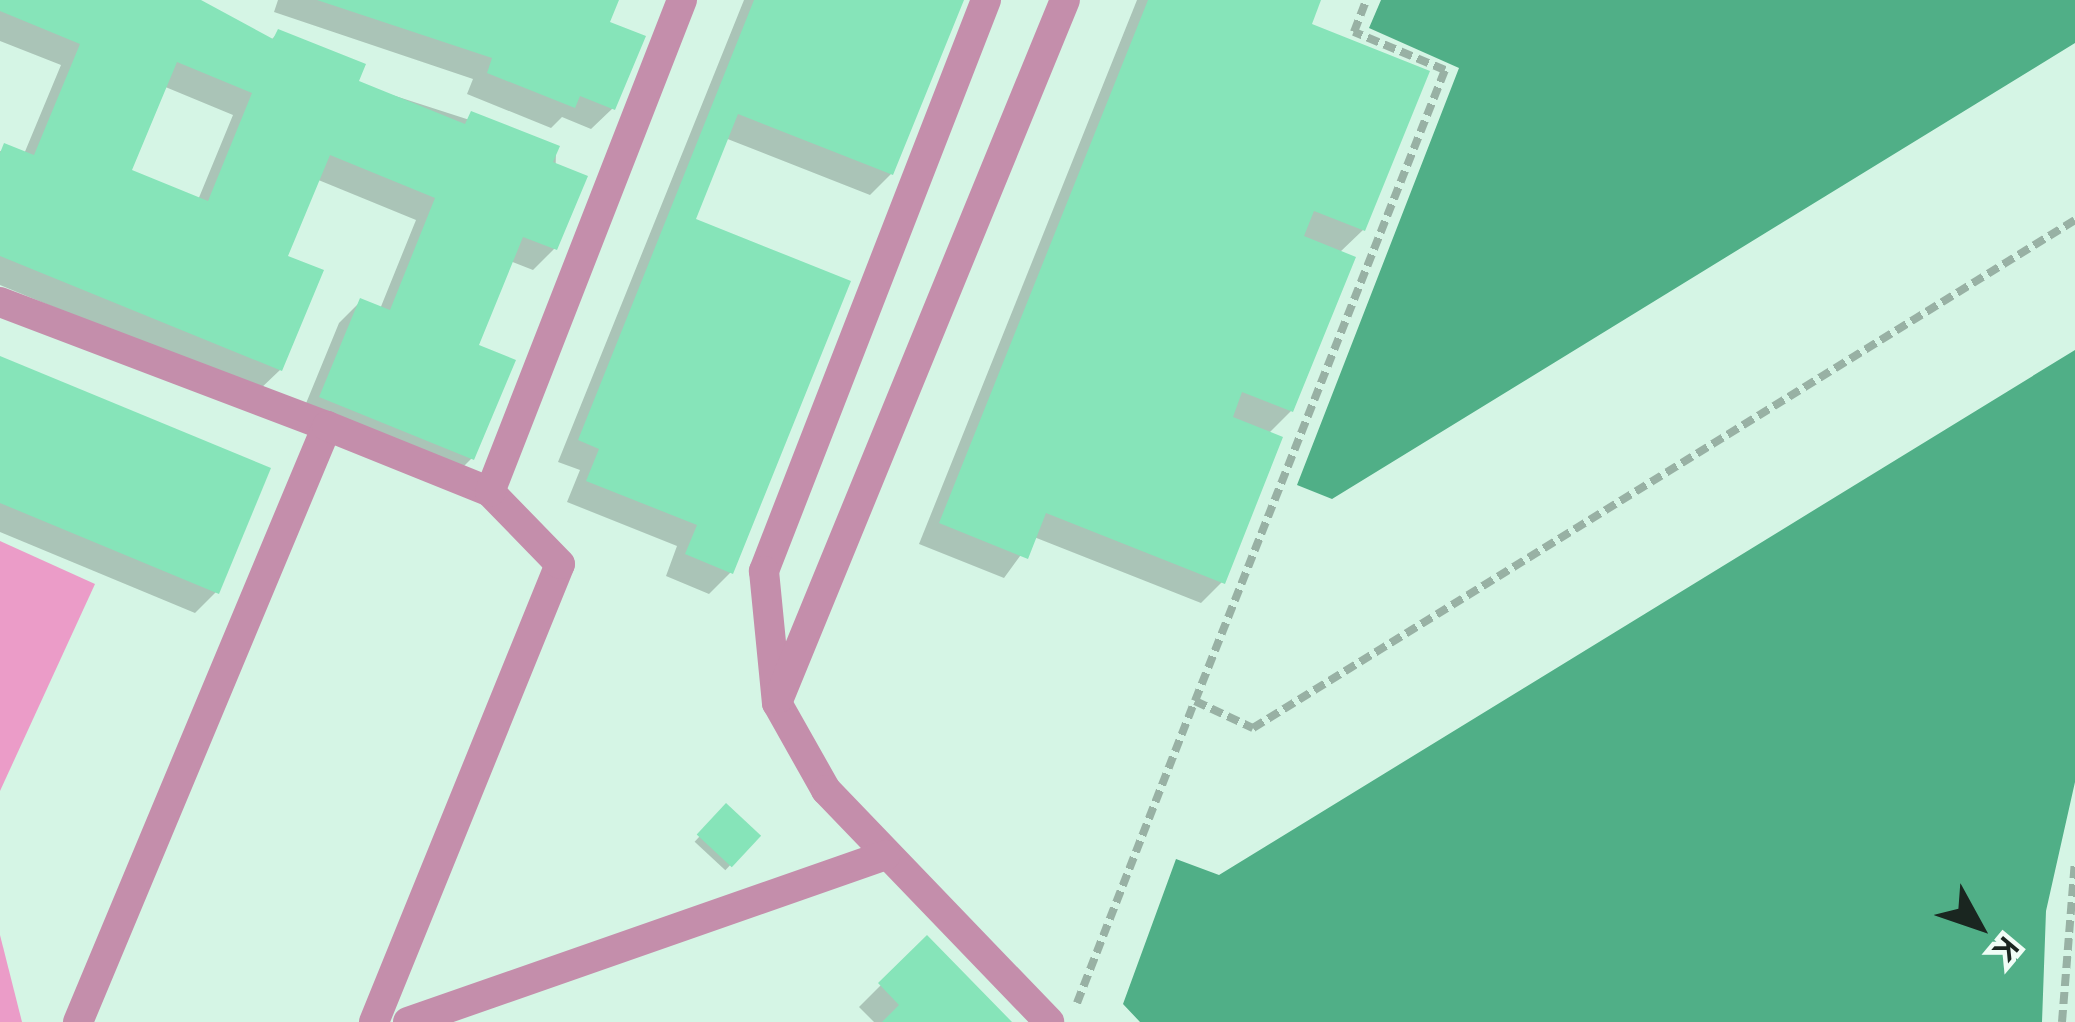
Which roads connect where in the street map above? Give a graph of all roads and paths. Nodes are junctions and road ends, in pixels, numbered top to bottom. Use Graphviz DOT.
graph roads {
  1 [pos="682,0"];
  2 [pos="986,0"];
  3 [pos="1065,0"];
  4 [pos="1366,0"];
  5 [pos="2075,220"];
  6 [pos="0,302"];
  7 [pos="327,426"];
  8 [pos="490,492"];
  9 [pos="1195,701"];
  10 [pos="777,703"];
  11 [pos="886,855"];
  12 [pos="2075,862"];
  13 [pos="78,1022"];
  14 [pos="374,1022"];
  15 [pos="408,1022"];
  16 [pos="1049,1022"];
  17 [pos="1070,1022"];
  18 [pos="2062,1022"];
  1 -- 8 [label="street"];
  2 -- 10 [label="street"];
  3 -- 10 [label="street"];
  4 -- 9 [label="path"];
  5 -- 9 [label="path"];
  6 -- 7 [label="street"];
  7 -- 8 [label="street"];
  7 -- 13 [label="street"];
  8 -- 14 [label="street"];
  9 -- 17 [label="path"];
  10 -- 11 [label="street"];
  11 -- 15 [label="street"];
  11 -- 16 [label="street"];
  12 -- 18 [label="path"];
}
